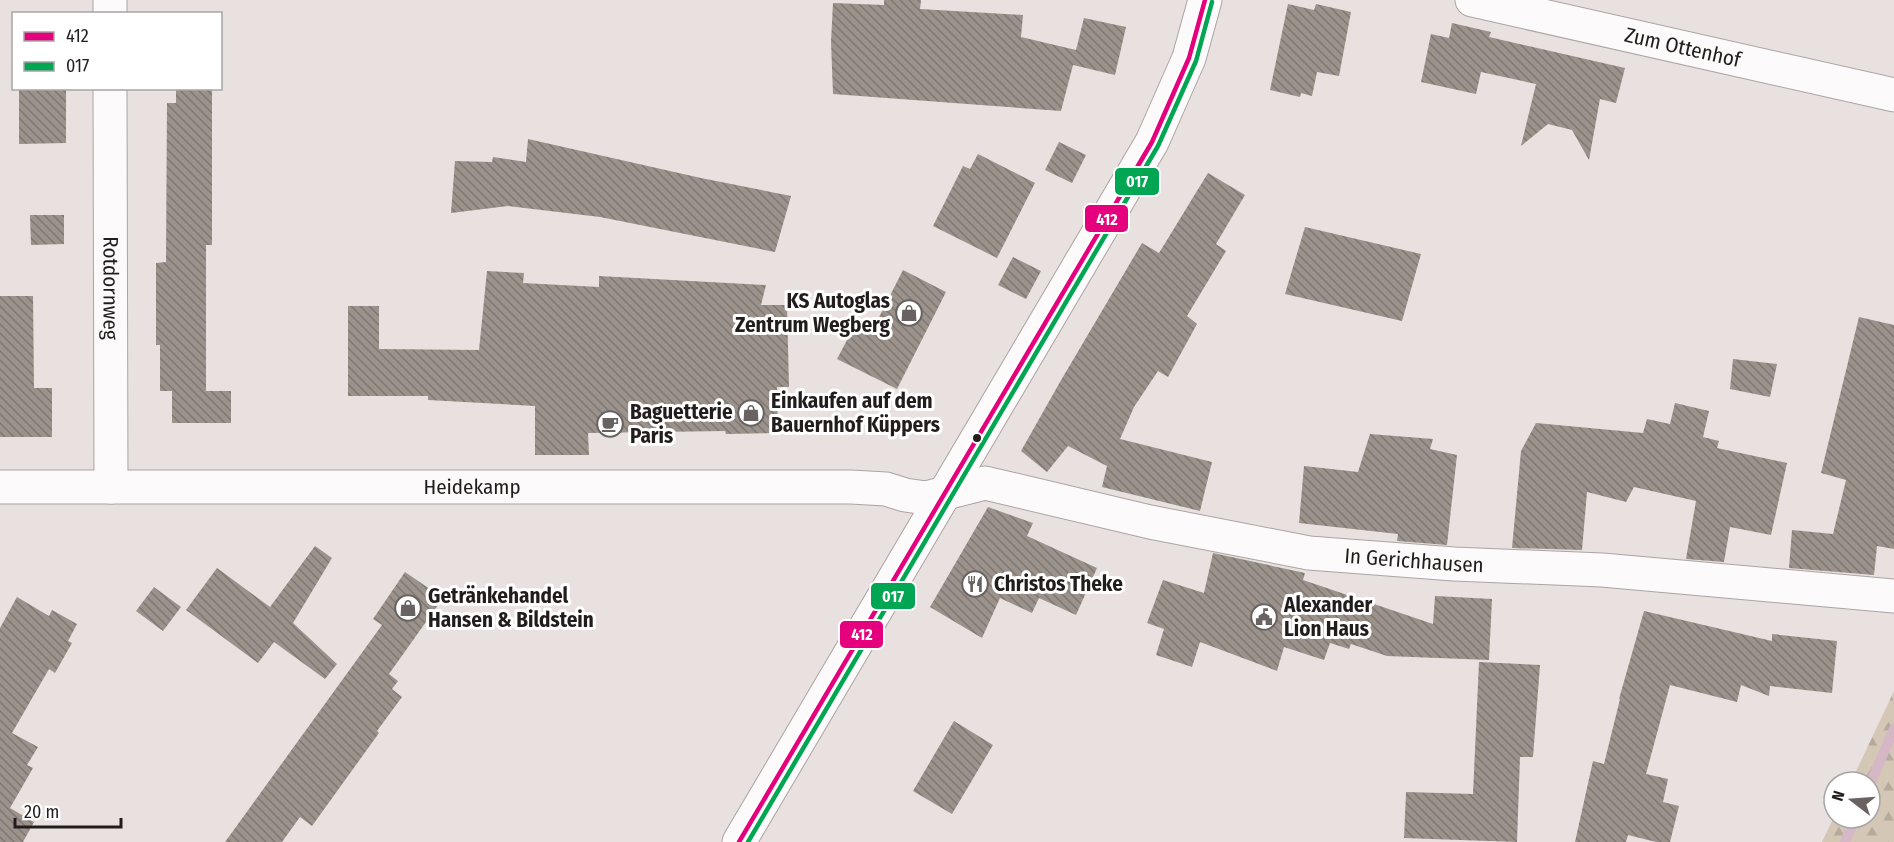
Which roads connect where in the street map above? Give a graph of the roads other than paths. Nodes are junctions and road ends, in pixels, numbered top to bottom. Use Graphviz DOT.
graph roads {
  1 [pos="1205,0"];
  2 [pos="1472,0"];
  3 [pos="110,90"];
  4 [pos="1894,95"];
  5 [pos="0,487"];
  6 [pos="111,487"];
  7 [pos="943,495"];
  8 [pos="1894,596"];
  9 [pos="739,842"];
  1 -- 7 [label="street"];
  2 -- 4 [label="street, Zum Ottenhof"];
  3 -- 6 [label="street, Rotdornweg"];
  5 -- 6 [label="street, Heidekamp"];
  6 -- 7 [label="street, Heidekamp"];
  7 -- 8 [label="street, In Gerichhausen"];
  7 -- 9 [label="street"];
}
